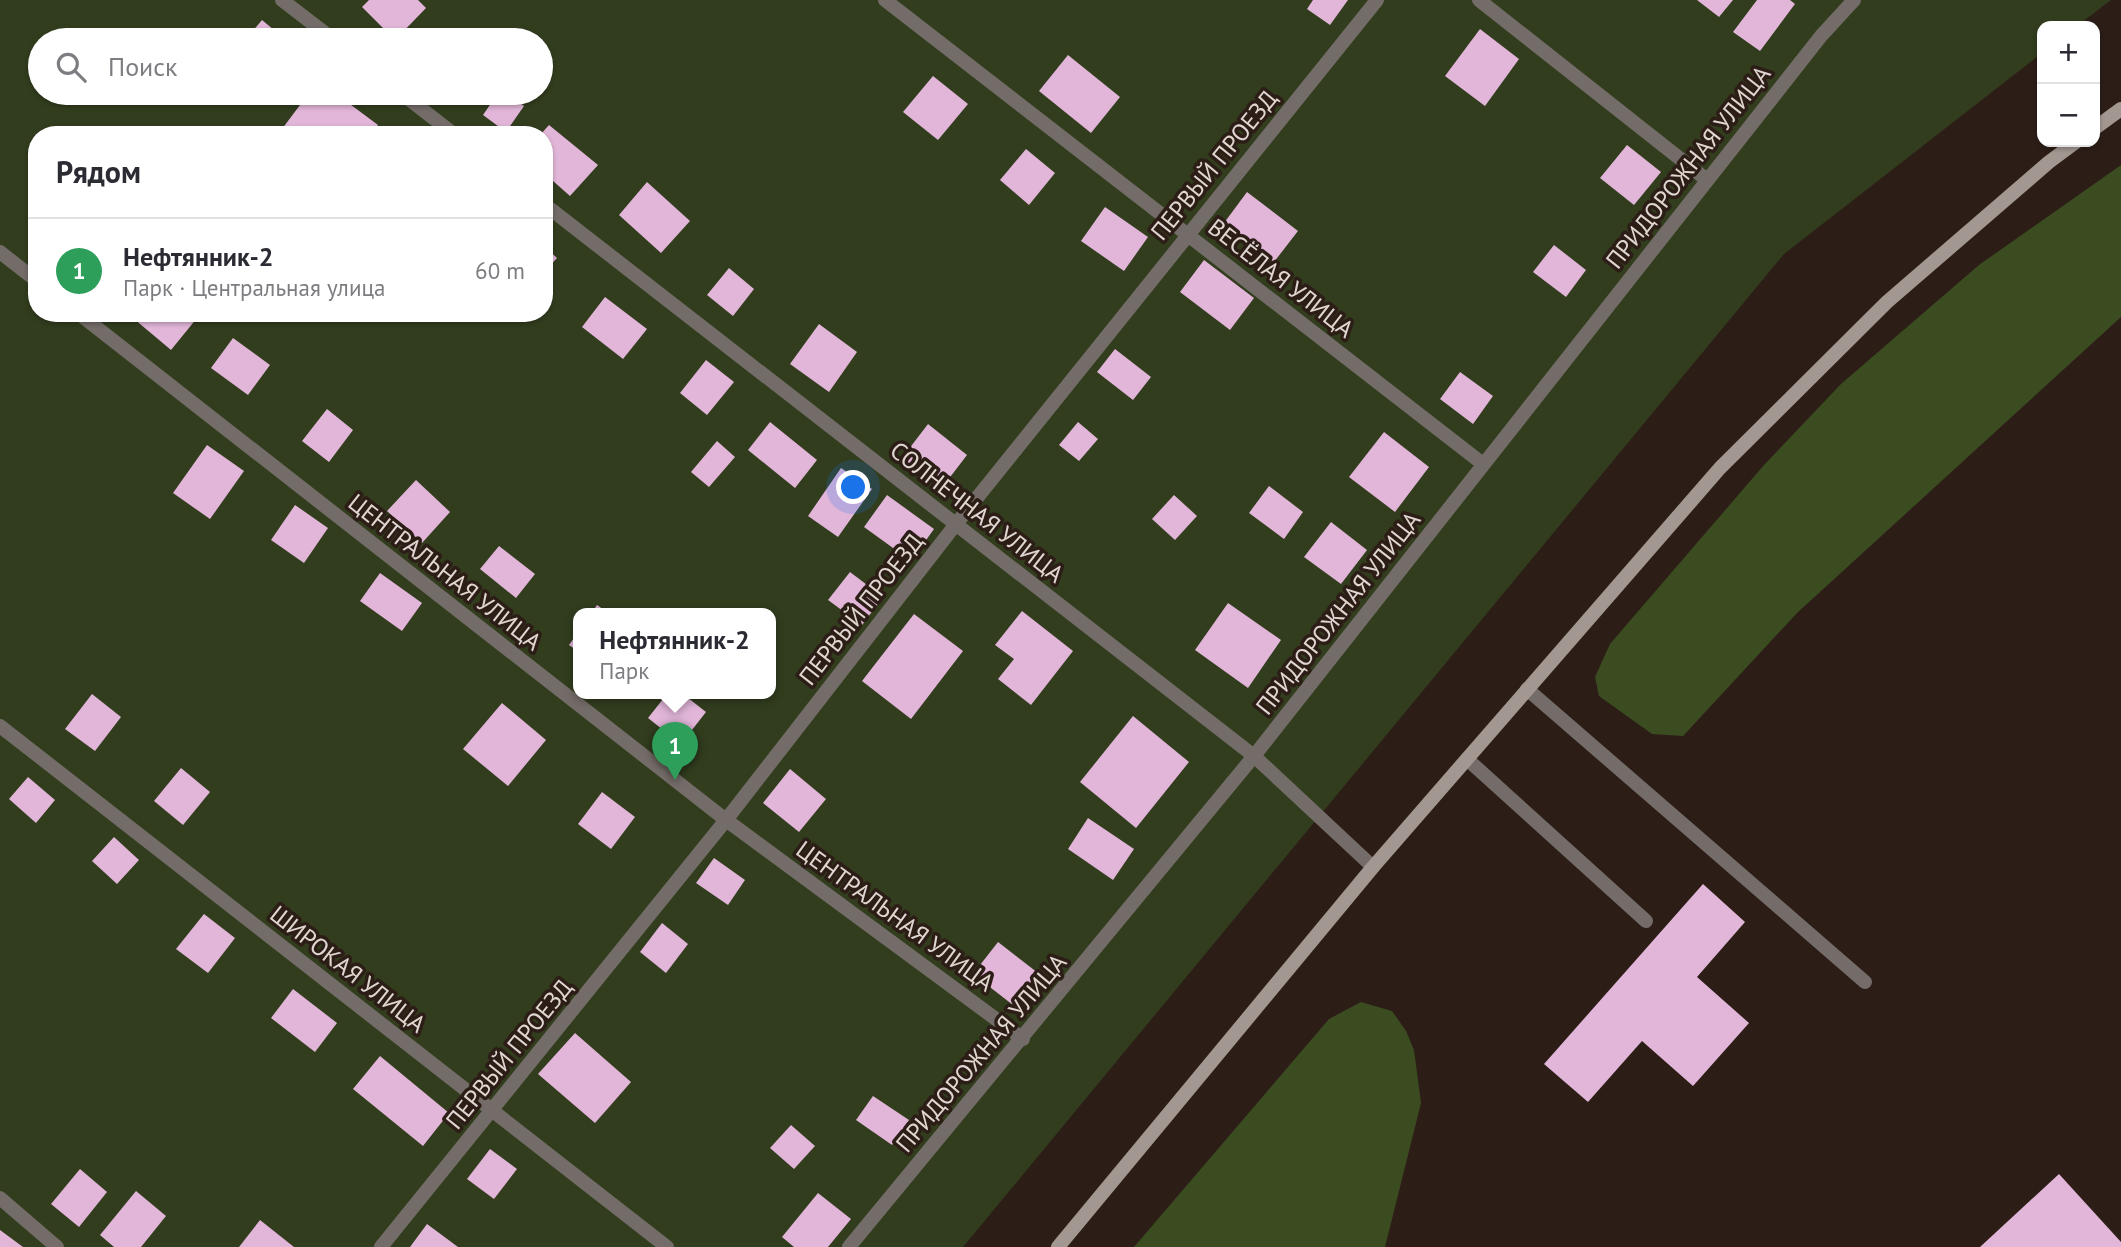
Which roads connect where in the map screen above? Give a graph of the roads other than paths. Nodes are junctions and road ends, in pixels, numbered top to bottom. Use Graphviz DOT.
graph roads {
  1 [pos="282,0"];
  2 [pos="885,0"];
  3 [pos="1377,0"];
  4 [pos="1479,0"];
  5 [pos="1854,0"];
  6 [pos="318,28"];
  7 [pos="416,105"];
  8 [pos="2121,109"];
  9 [pos="2100,124"];
  10 [pos="443,126"];
  11 [pos="2069,147"];
  12 [pos="1707,180"];
  13 [pos="553,211"];
  14 [pos="1187,234"];
  15 [pos="0,252"];
  16 [pos="28,274"];
  17 [pos="90,322"];
  18 [pos="1483,464"];
  19 [pos="956,524"];
  20 [pos="1527,690"];
  21 [pos="0,726"];
  22 [pos="1254,756"];
  23 [pos="1467,759"];
  24 [pos="726,820"];
  25 [pos="1373,867"];
  26 [pos="1646,921"];
  27 [pos="1865,982"];
  28 [pos="1023,1039"];
  29 [pos="493,1111"];
  30 [pos="0,1198"];
  31 [pos="57,1247"];
  32 [pos="381,1247"];
  33 [pos="667,1247"];
  34 [pos="849,1247"];
  35 [pos="1058,1247"];
  1 -- 6 [label="street"];
  2 -- 14 [label="street, ВЕСЁЛАЯ УЛИЦА"];
  3 -- 14 [label="street, ПЕРВЫЙ ПРОЕЗД"];
  4 -- 12 [label="street"];
  5 -- 12 [label="street, ПРИДОРОЖНАЯ УЛИЦА"];
  7 -- 10 [label="street"];
  8 -- 9 [label="street"];
  11 -- 20 [label="street"];
  12 -- 18 [label="street, ПРИДОРОЖНАЯ УЛИЦА"];
  13 -- 19 [label="street, СОЛНЕЧНАЯ УЛИЦА"];
  14 -- 18 [label="street, ВЕСЁЛАЯ УЛИЦА"];
  14 -- 19 [label="street, ПЕРВЫЙ ПРОЕЗД"];
  15 -- 16 [label="street"];
  17 -- 24 [label="street, ЦЕНТРАЛЬНАЯ УЛИЦА"];
  18 -- 22 [label="street, ПРИДОРОЖНАЯ УЛИЦА"];
  19 -- 22 [label="street, СОЛНЕЧНАЯ УЛИЦА"];
  19 -- 24 [label="street, ПЕРВЫЙ ПРОЕЗД"];
  20 -- 23 [label="street"];
  20 -- 27 [label="street"];
  21 -- 29 [label="street, ШИРОКАЯ УЛИЦА"];
  22 -- 25 [label="street, СОЛНЕЧНАЯ УЛИЦА"];
  22 -- 28 [label="street, ПРИДОРОЖНАЯ УЛИЦА"];
  23 -- 25 [label="street"];
  23 -- 26 [label="street"];
  24 -- 28 [label="street, ЦЕНТРАЛЬНАЯ УЛИЦА"];
  24 -- 29 [label="street, ПЕРВЫЙ ПРОЕЗД"];
  25 -- 35 [label="street"];
  28 -- 34 [label="street, ПРИДОРОЖНАЯ УЛИЦА"];
  29 -- 32 [label="street, ПЕРВЫЙ ПРОЕЗД"];
  29 -- 33 [label="street, ШИРОКАЯ УЛИЦА"];
  30 -- 31 [label="street"];
}
